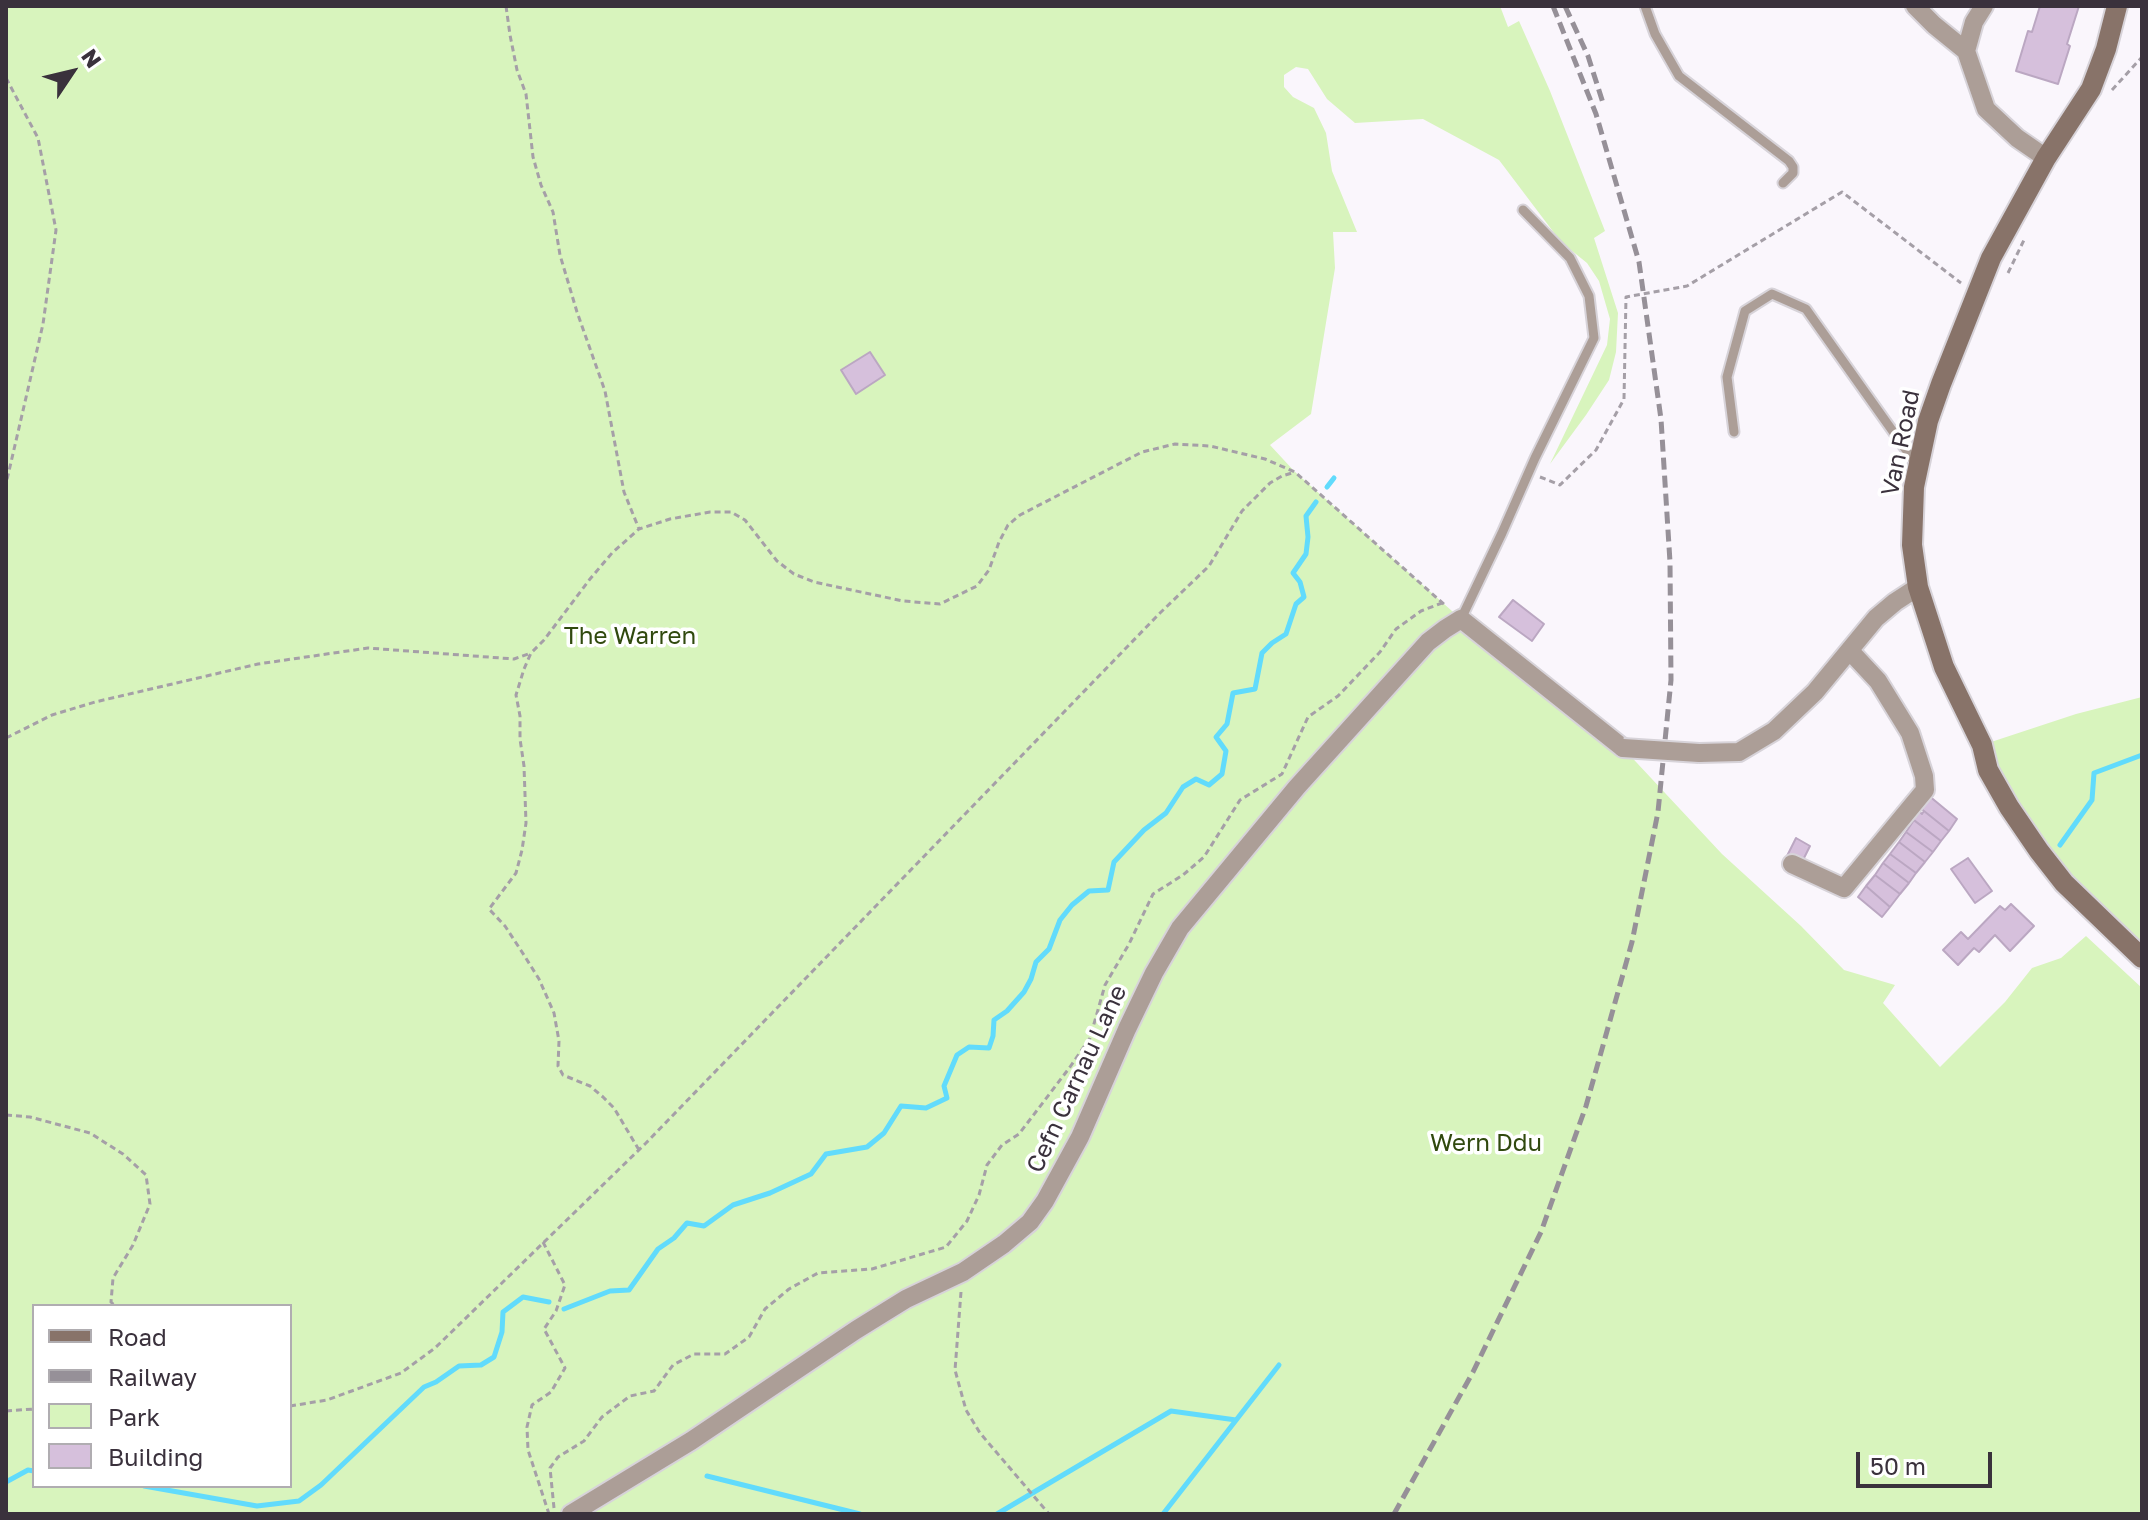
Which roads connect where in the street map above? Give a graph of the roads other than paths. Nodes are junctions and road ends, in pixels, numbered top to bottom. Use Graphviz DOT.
graph roads {
  1 [pos="1645,6"];
  2 [pos="1915,6"];
  3 [pos="1984,6"];
  4 [pos="2117,6"];
  5 [pos="1966,51"];
  6 [pos="2046,158"];
  7 [pos="1783,183"];
  8 [pos="1523,210"];
  9 [pos="1734,432"];
  10 [pos="1918,467"];
  11 [pos="1918,587"];
  12 [pos="1461,619"];
  13 [pos="1850,651"];
  14 [pos="1792,864"];
  15 [pos="2142,958"];
  16 [pos="571,1514"];
  1 -- 7 [label="lane"];
  2 -- 5 [label="street"];
  3 -- 5 [label="street"];
  4 -- 6 [label="street, Van Road"];
  5 -- 6 [label="street"];
  6 -- 10 [label="street, Van Road"];
  8 -- 12 [label="lane"];
  9 -- 10 [label="lane"];
  10 -- 11 [label="street, Van Road"];
  11 -- 13 [label="street"];
  11 -- 15 [label="street, Van Road"];
  12 -- 13 [label="street, bridge"];
  12 -- 16 [label="street, Cefn Carnau Lane"];
  13 -- 14 [label="street"];
}
